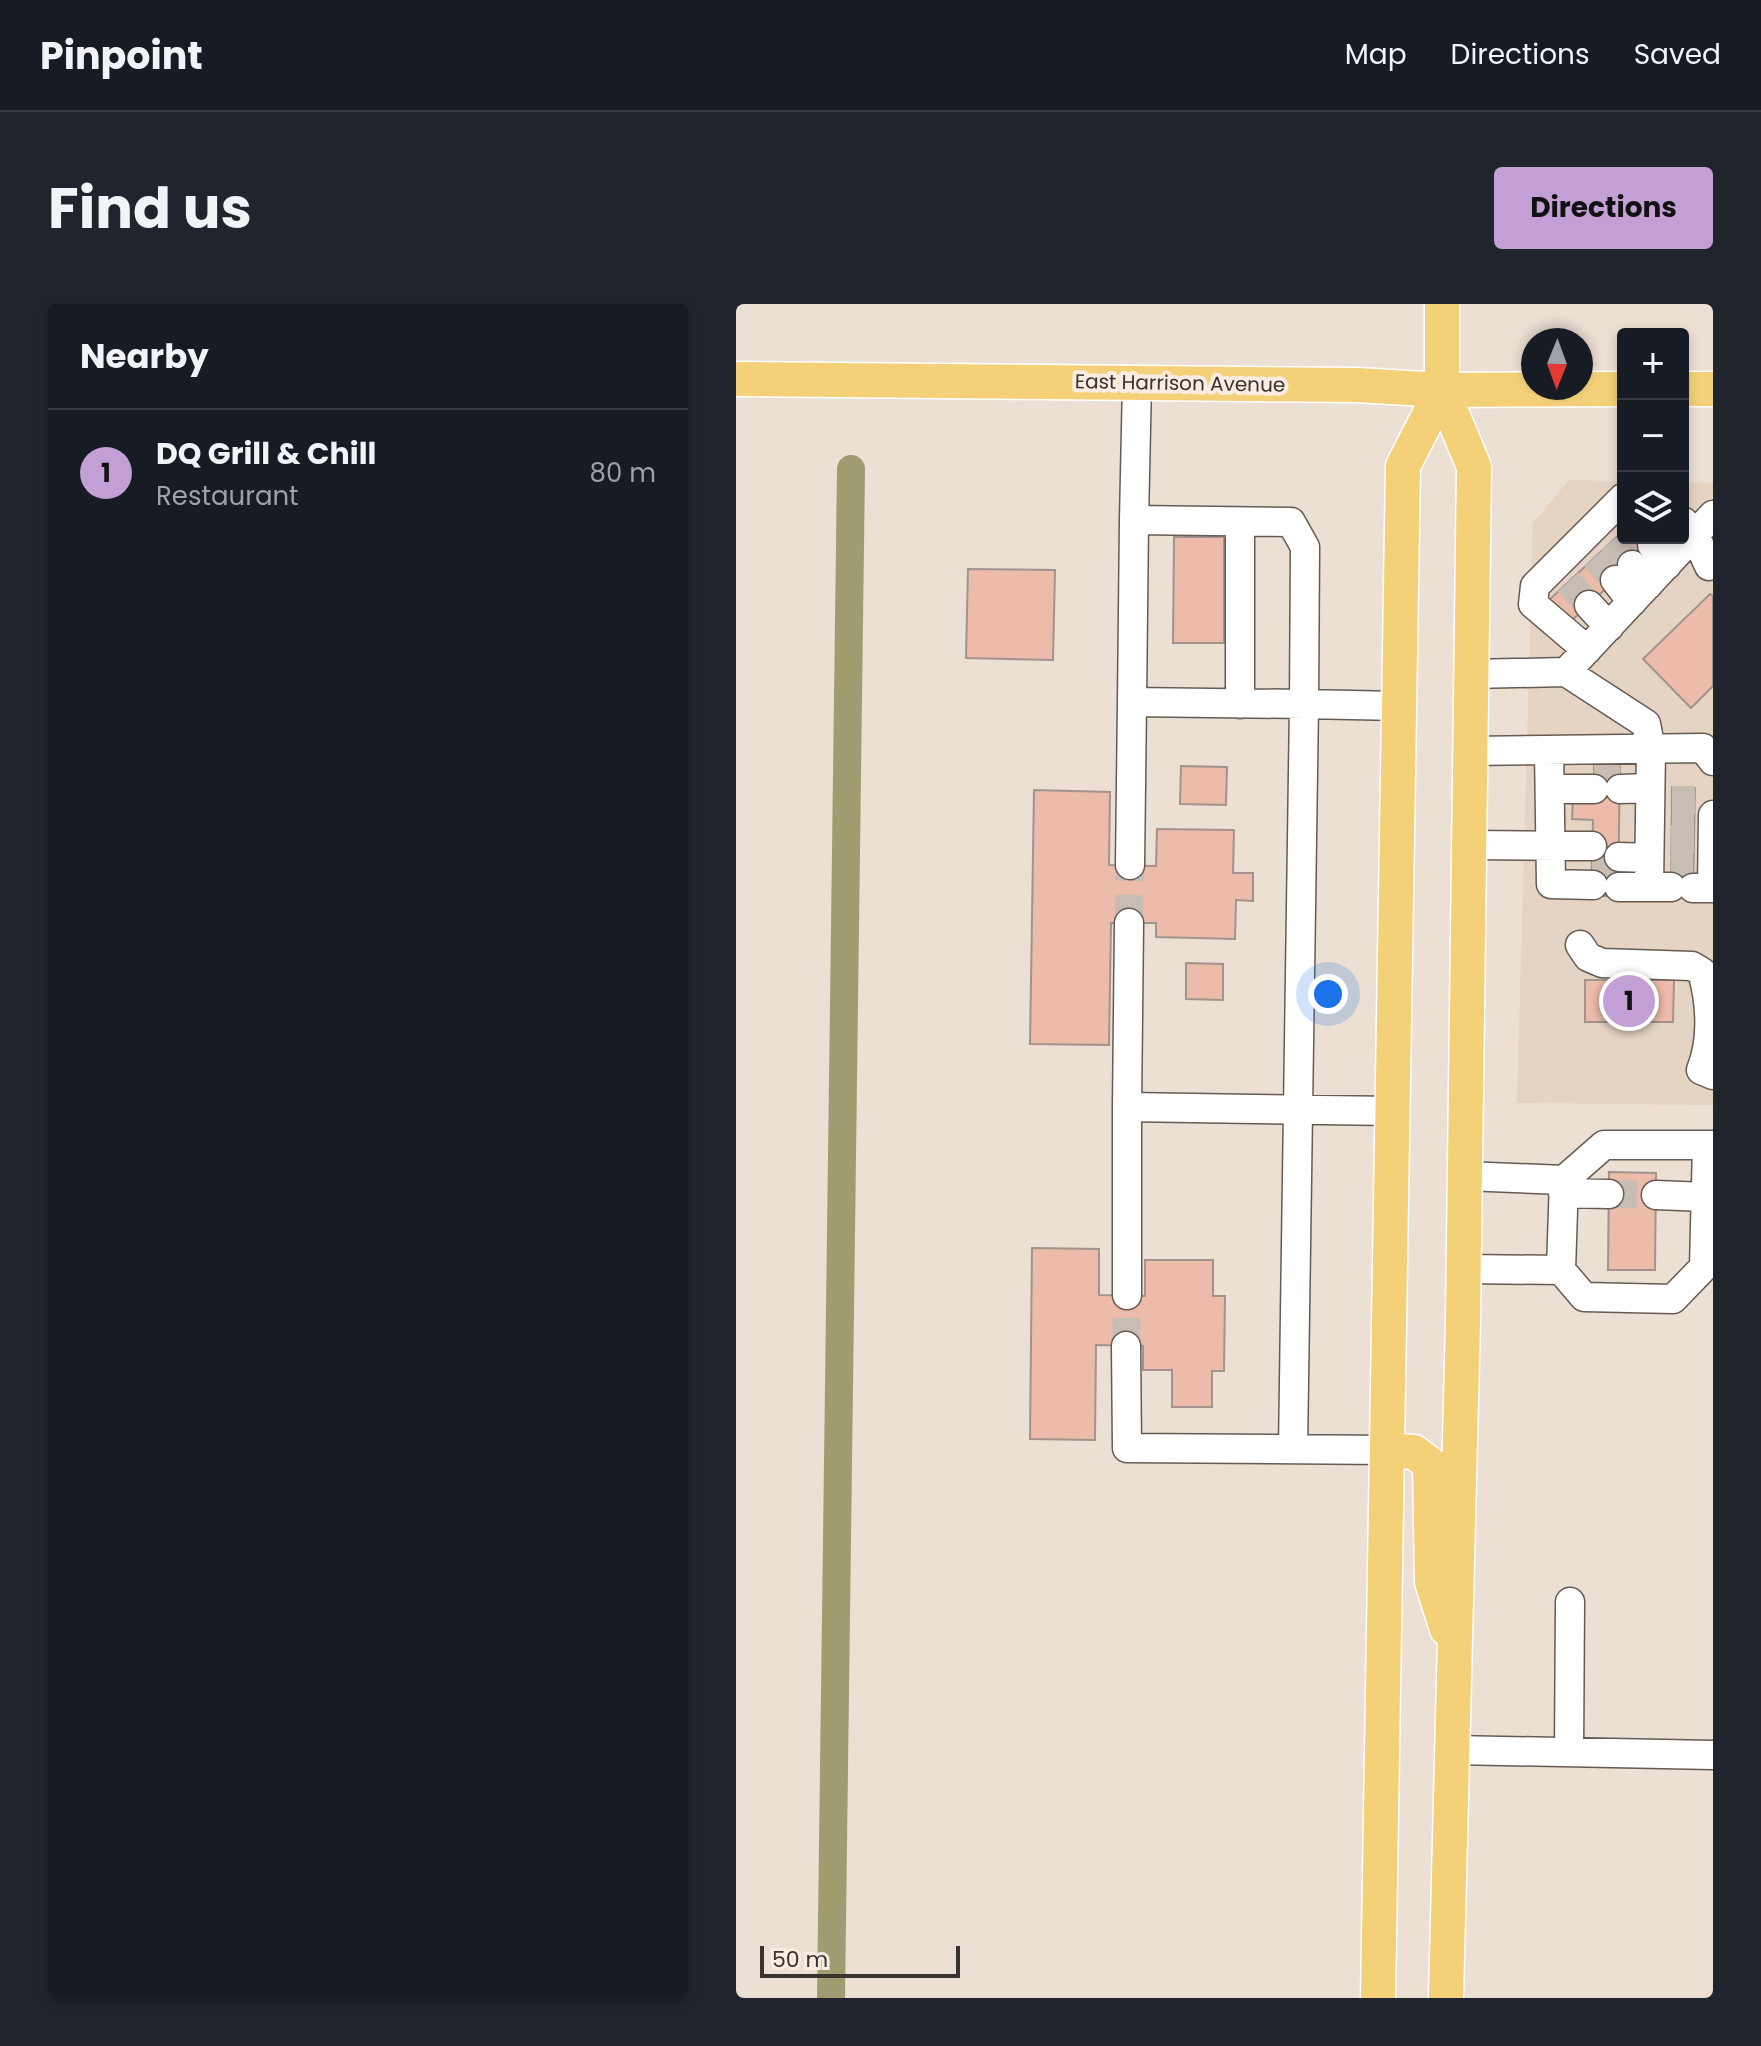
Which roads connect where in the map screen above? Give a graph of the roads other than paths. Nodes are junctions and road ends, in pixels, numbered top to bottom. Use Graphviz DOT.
graph roads {
  1 [pos="1442,304"];
  2 [pos="736,379"];
  3 [pos="1137,383"];
  4 [pos="1617,389"];
  5 [pos="1689,389"];
  6 [pos="1713,389"];
  7 [pos="1442,390"];
  8 [pos="1617,509"];
  9 [pos="1134,520"];
  10 [pos="1240,522"];
  11 [pos="1697,524"];
  12 [pos="1713,565"];
  13 [pos="1589,605"];
  14 [pos="1609,627"];
  15 [pos="1587,650"];
  16 [pos="1566,672"];
  17 [pos="1472,674"];
  18 [pos="1132,702"];
  19 [pos="1240,704"];
  20 [pos="1304,704"];
  21 [pos="1399,706"];
  22 [pos="1471,751"];
  23 [pos="1713,761"];
  24 [pos="1550,769"];
  25 [pos="1674,833"];
  26 [pos="1470,845"];
  27 [pos="1550,857"];
  28 [pos="1130,865"];
  29 [pos="1606,865"];
  30 [pos="1129,923"];
  31 [pos="1580,945"];
  32 [pos="1707,1072"];
  33 [pos="1127,1107"];
  34 [pos="1299,1110"];
  35 [pos="1392,1111"];
  36 [pos="1710,1145"];
  37 [pos="1465,1176"];
  38 [pos="1564,1186"];
  39 [pos="1609,1194"];
  40 [pos="1656,1195"];
  41 [pos="1705,1197"];
  42 [pos="1464,1269"];
  43 [pos="1561,1270"];
  44 [pos="1127,1295"];
  45 [pos="1126,1346"];
  46 [pos="1293,1449"];
  47 [pos="1387,1450"];
  48 [pos="1570,1602"];
  49 [pos="1455,1656"];
  50 [pos="1453,1750"];
  51 [pos="1569,1752"];
  52 [pos="1713,1755"];
  53 [pos="1378,1998"];
  54 [pos="1446,1998"];
  1 -- 7 [label="main road"];
  2 -- 3 [label="main road, East Harrison Avenue"];
  3 -- 7 [label="main road, East Harrison Avenue"];
  3 -- 9 [label="lane"];
  4 -- 7 [label="main road, East Harrison Avenue"];
  5 -- 6 [label="main road"];
  7 -- 17 [label="main road"];
  7 -- 21 [label="main road"];
  8 -- 15 [label="lane"];
  9 -- 10 [label="lane"];
  9 -- 18 [label="lane"];
  10 -- 19 [label="lane"];
  10 -- 20 [label="lane"];
  11 -- 12 [label="lane"];
  11 -- 14 [label="lane"];
  13 -- 14 [label="lane"];
  14 -- 15 [label="lane"];
  15 -- 16 [label="lane"];
  16 -- 17 [label="lane"];
  16 -- 25 [label="lane"];
  17 -- 22 [label="main road"];
  18 -- 19 [label="lane"];
  18 -- 28 [label="lane"];
  19 -- 20 [label="lane"];
  20 -- 21 [label="lane"];
  20 -- 34 [label="lane"];
  21 -- 35 [label="main road"];
  22 -- 24 [label="lane"];
  22 -- 26 [label="main road"];
  23 -- 25 [label="lane"];
  24 -- 25 [label="lane"];
  24 -- 25 [label="lane"];
  24 -- 27 [label="lane"];
  25 -- 29 [label="lane"];
  26 -- 27 [label="lane"];
  26 -- 37 [label="main road"];
  27 -- 29 [label="lane"];
  27 -- 29 [label="lane"];
  30 -- 33 [label="lane"];
  31 -- 32 [label="lane"];
  33 -- 34 [label="lane"];
  33 -- 44 [label="lane"];
  34 -- 35 [label="lane"];
  34 -- 46 [label="lane"];
  35 -- 47 [label="main road"];
  36 -- 38 [label="lane"];
  36 -- 41 [label="lane"];
  37 -- 38 [label="lane"];
  37 -- 42 [label="main road"];
  38 -- 39 [label="lane"];
  38 -- 43 [label="lane"];
  40 -- 41 [label="lane"];
  41 -- 43 [label="lane"];
  42 -- 43 [label="lane"];
  42 -- 49 [label="main road"];
  45 -- 46 [label="lane"];
  46 -- 47 [label="lane"];
  47 -- 49 [label="main road"];
  47 -- 53 [label="main road"];
  48 -- 51 [label="lane"];
  49 -- 50 [label="main road"];
  50 -- 51 [label="lane"];
  50 -- 54 [label="main road"];
  51 -- 52 [label="lane"];
}
